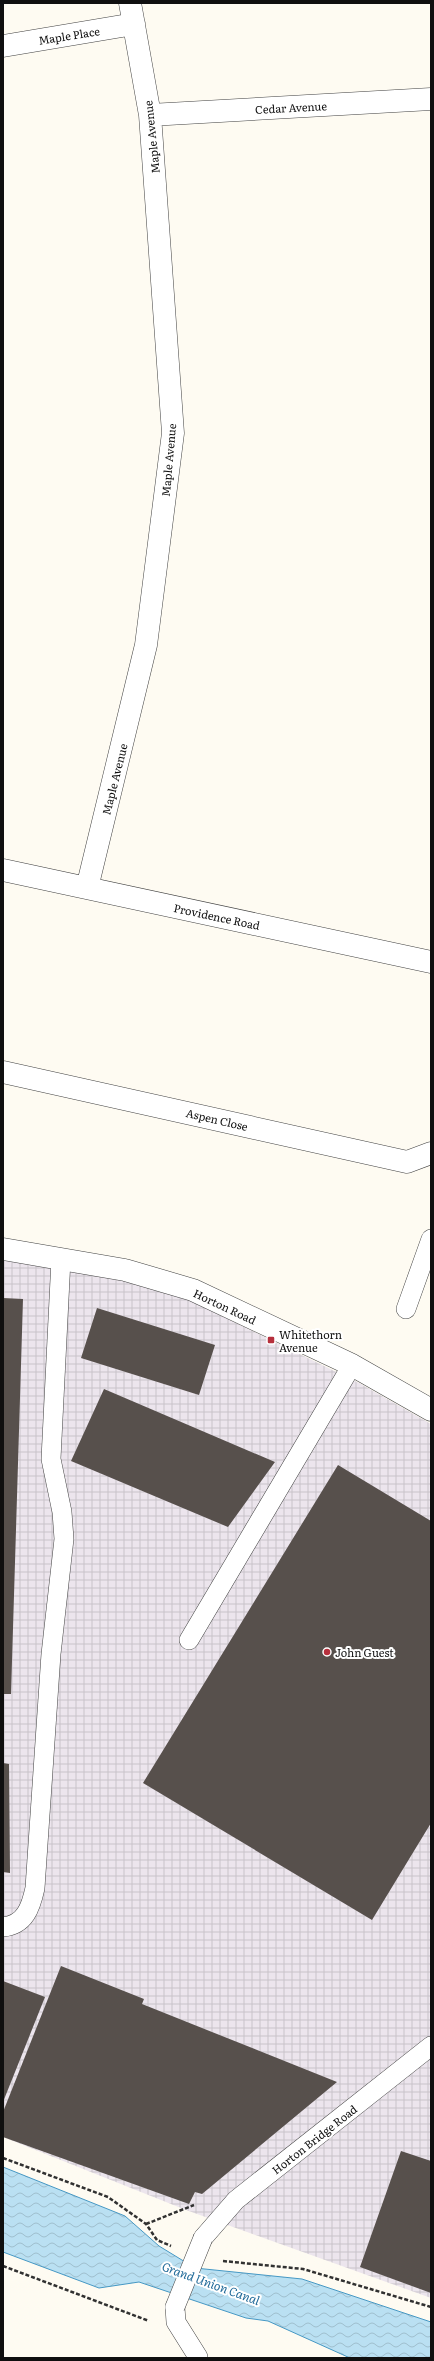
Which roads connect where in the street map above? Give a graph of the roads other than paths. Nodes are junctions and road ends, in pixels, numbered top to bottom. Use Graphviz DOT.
graph roads {
  1 [pos="130,3"];
  2 [pos="134,24"];
  3 [pos="3,46"];
  4 [pos="431,99"];
  5 [pos="150,115"];
  6 [pos="3,870"];
  7 [pos="87,888"];
  8 [pos="431,962"];
  9 [pos="3,1072"];
  10 [pos="431,1153"];
  11 [pos="431,1239"];
  12 [pos="3,1249"];
  13 [pos="61,1259"];
  14 [pos="406,1309"];
  15 [pos="352,1365"];
  16 [pos="431,1410"];
  17 [pos="189,1640"];
  18 [pos="3,1927"];
  19 [pos="431,2046"];
  20 [pos="198,2357"];
  1 -- 2 [label="street, Maple Avenue"];
  2 -- 3 [label="street, Maple Place"];
  2 -- 5 [label="street, Maple Avenue"];
  4 -- 5 [label="street, Cedar Avenue"];
  5 -- 7 [label="street, Maple Avenue"];
  6 -- 7 [label="street, Providence Road"];
  7 -- 8 [label="street, Providence Road"];
  9 -- 10 [label="street, Aspen Close"];
  11 -- 14 [label="lane"];
  12 -- 13 [label="street, Horton Road"];
  13 -- 15 [label="street, Horton Road"];
  13 -- 18 [label="lane"];
  15 -- 16 [label="street, Horton Road"];
  15 -- 17 [label="lane"];
  19 -- 20 [label="lane, Horton Bridge Road, bridge"];
}
